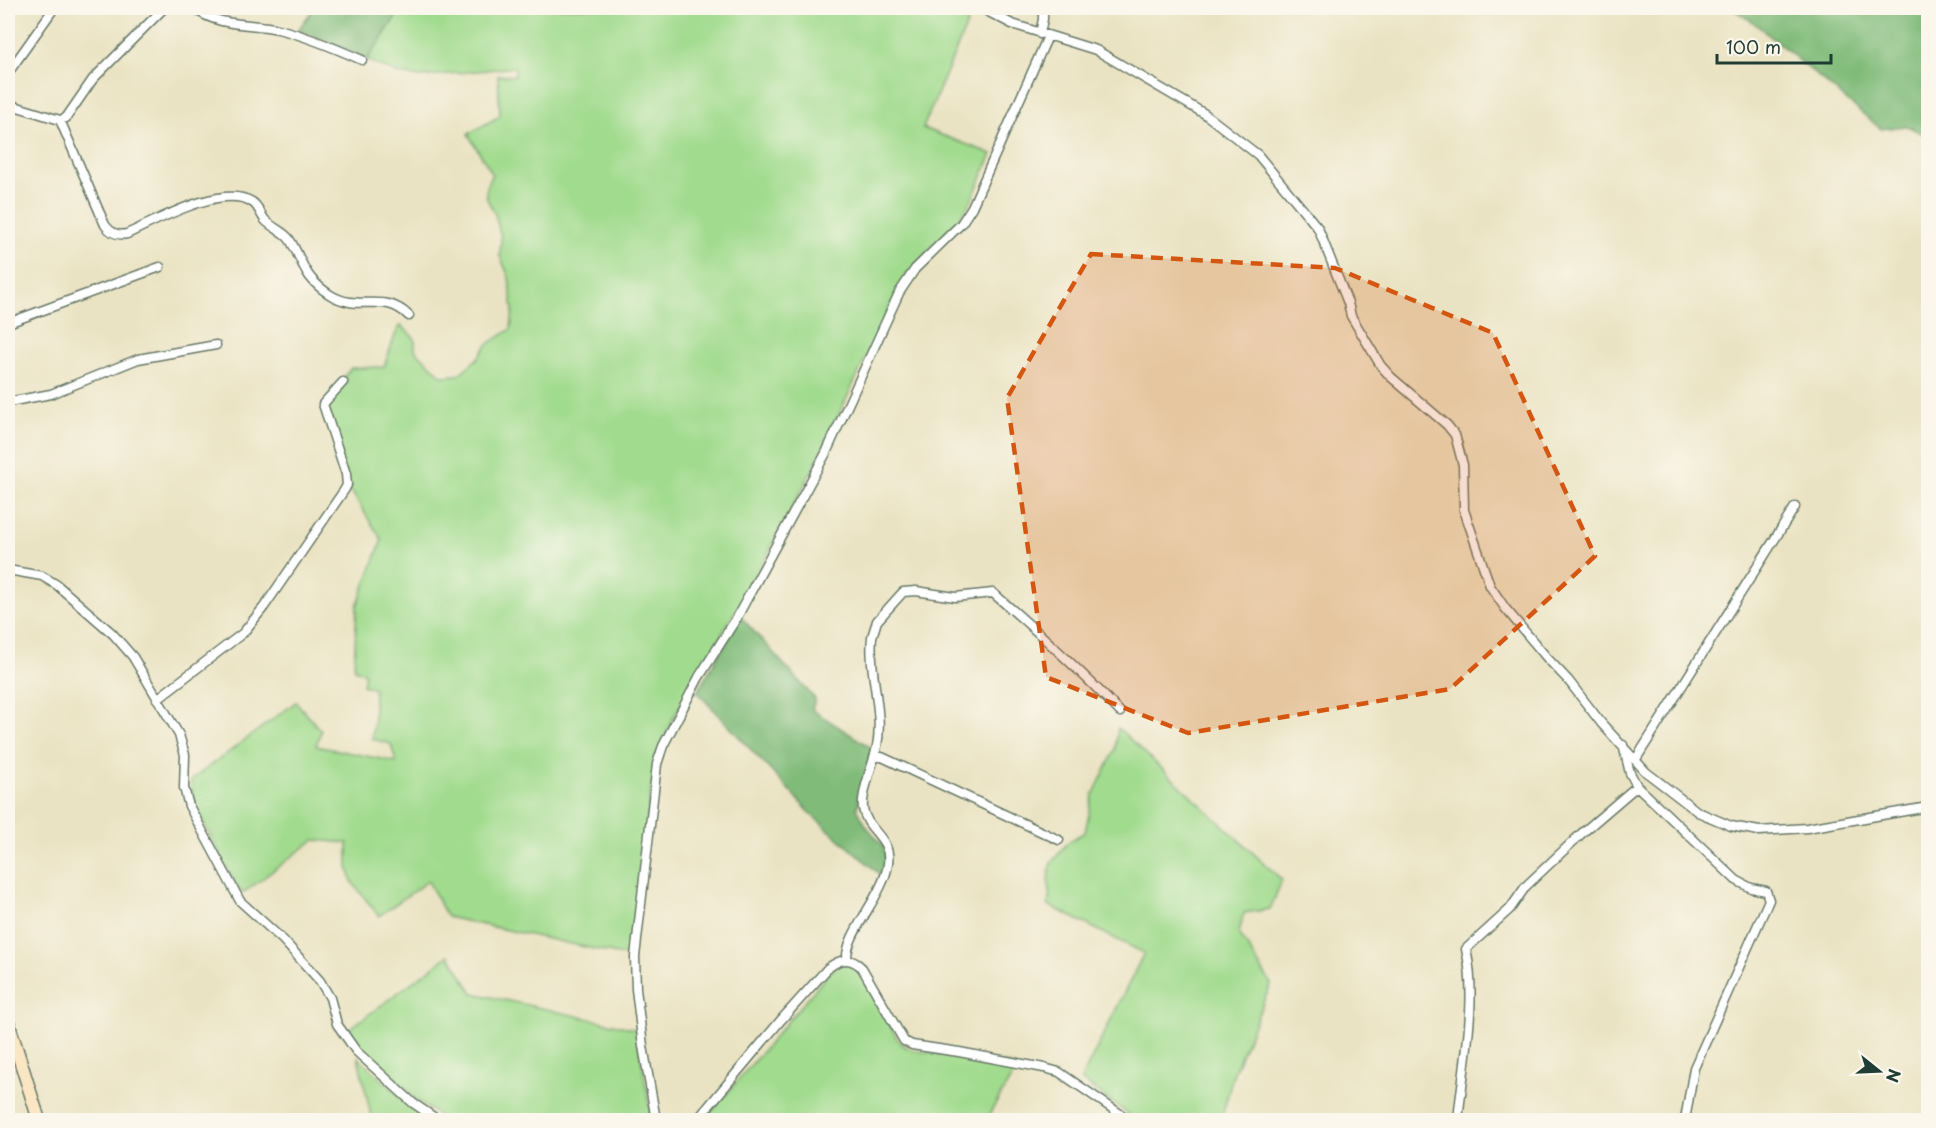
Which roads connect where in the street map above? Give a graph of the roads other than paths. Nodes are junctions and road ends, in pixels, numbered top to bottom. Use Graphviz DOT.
graph roads {
  1 [pos="164,8"];
  2 [pos="194,8"];
  3 [pos="981,8"];
  4 [pos="1043,8"];
  5 [pos="52,11"];
  6 [pos="1044,35"];
  7 [pos="362,60"];
  8 [pos="8,73"];
  9 [pos="8,104"];
  10 [pos="60,120"];
  11 [pos="160,267"];
  12 [pos="409,316"];
  13 [pos="8,324"];
  14 [pos="216,345"];
  15 [pos="343,382"];
  16 [pos="8,402"];
  17 [pos="1795,507"];
  18 [pos="8,570"];
  19 [pos="157,699"];
  20 [pos="1119,712"];
  21 [pos="1623,745"];
  22 [pos="874,757"];
  23 [pos="1636,759"];
  24 [pos="1637,786"];
  25 [pos="1929,807"];
  26 [pos="1059,840"];
  27 [pos="847,959"];
  28 [pos="8,1022"];
  29 [pos="39,1120"];
  30 [pos="438,1120"];
  31 [pos="656,1120"];
  32 [pos="697,1120"];
  33 [pos="1129,1120"];
  34 [pos="1458,1120"];
  35 [pos="1685,1120"];
  1 -- 10 [label="street"];
  2 -- 7 [label="street"];
  3 -- 6 [label="street"];
  4 -- 6 [label="street"];
  5 -- 8 [label="street"];
  6 -- 21 [label="street"];
  6 -- 31 [label="street"];
  9 -- 10 [label="street"];
  10 -- 12 [label="street"];
  11 -- 13 [label="street"];
  14 -- 16 [label="street"];
  15 -- 19 [label="street"];
  17 -- 23 [label="street"];
  18 -- 19 [label="street"];
  19 -- 30 [label="street"];
  20 -- 22 [label="street"];
  21 -- 23 [label="street"];
  21 -- 24 [label="street"];
  22 -- 26 [label="street"];
  22 -- 27 [label="street"];
  23 -- 25 [label="street"];
  24 -- 34 [label="street"];
  24 -- 35 [label="street"];
  27 -- 32 [label="street"];
  27 -- 33 [label="street"];
  28 -- 29 [label="street"];
}
